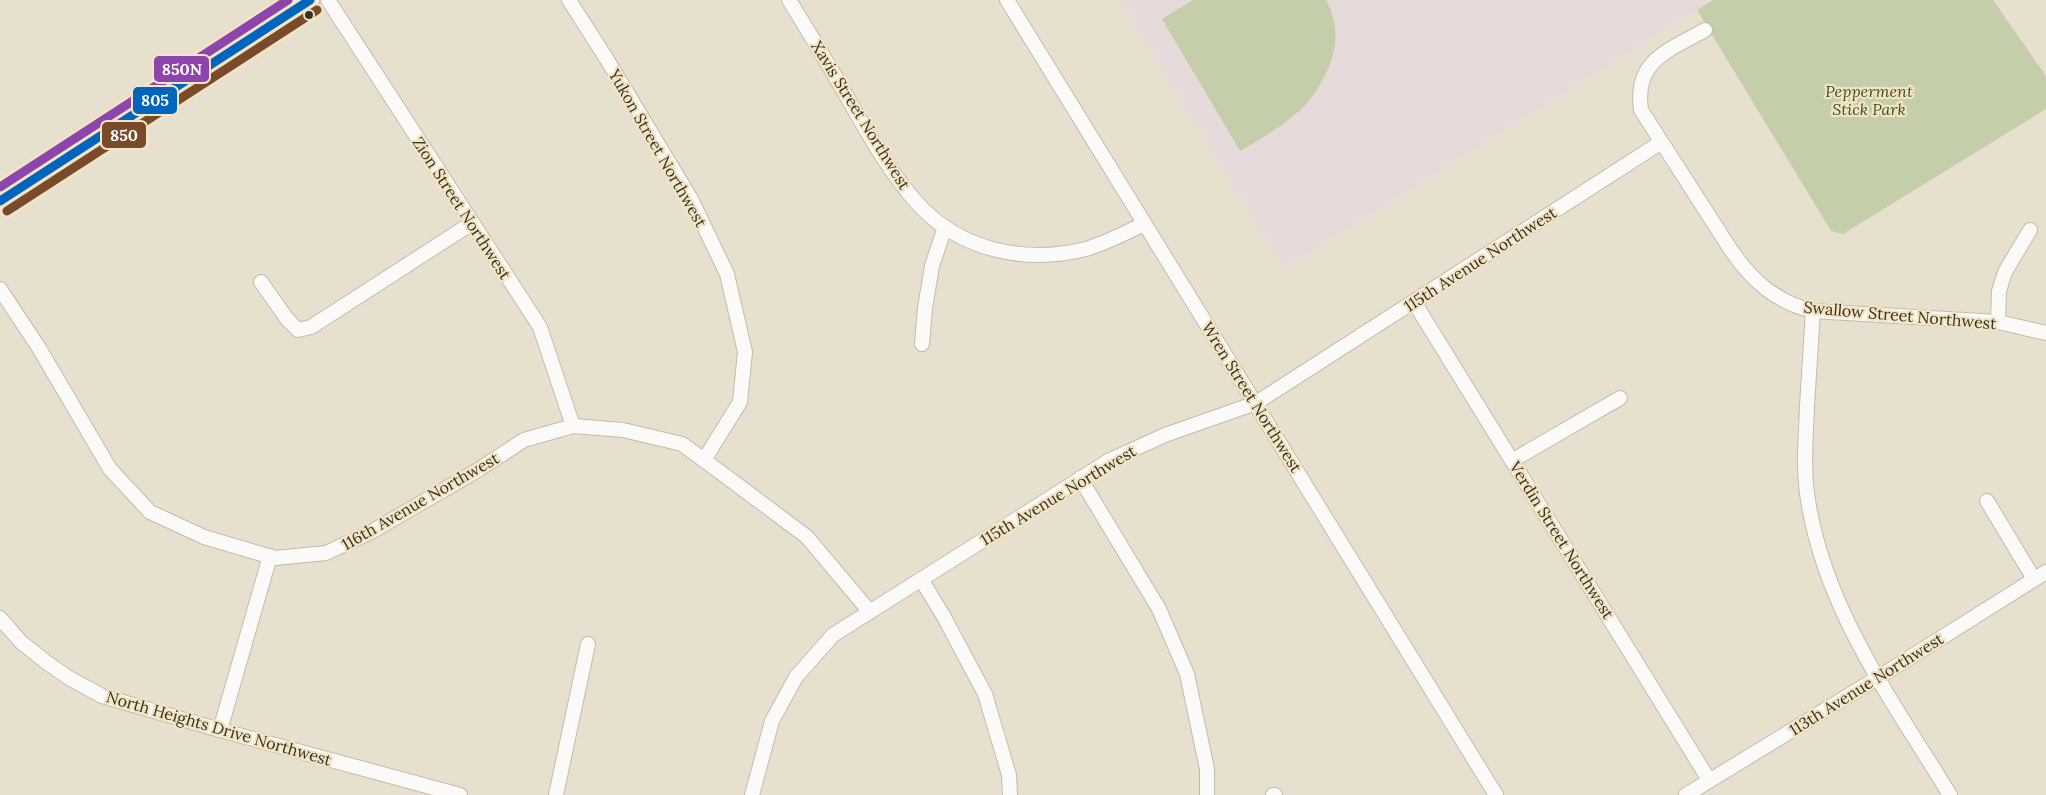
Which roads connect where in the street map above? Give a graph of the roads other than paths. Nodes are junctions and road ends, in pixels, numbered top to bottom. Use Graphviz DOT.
graph roads {
  1 [pos="310,0"];
  2 [pos="328,0"];
  3 [pos="569,0"];
  4 [pos="789,0"];
  5 [pos="1007,0"];
  6 [pos="1705,30"];
  7 [pos="1660,143"];
  8 [pos="0,201"];
  9 [pos="472,223"];
  10 [pos="1144,224"];
  11 [pos="945,227"];
  12 [pos="2030,230"];
  13 [pos="261,282"];
  14 [pos="0,289"];
  15 [pos="1414,302"];
  16 [pos="1813,311"];
  17 [pos="1998,322"];
  18 [pos="2046,333"];
  19 [pos="922,344"];
  20 [pos="1620,398"];
  21 [pos="1256,403"];
  22 [pos="573,426"];
  23 [pos="704,460"];
  24 [pos="1513,460"];
  25 [pos="1080,478"];
  26 [pos="1987,501"];
  27 [pos="270,556"];
  28 [pos="2040,575"];
  29 [pos="921,579"];
  30 [pos="870,612"];
  31 [pos="0,618"];
  32 [pos="588,644"];
  33 [pos="1879,677"];
  34 [pos="220,730"];
  35 [pos="1709,780"];
  36 [pos="460,795"];
  37 [pos="556,795"];
  38 [pos="753,795"];
  39 [pos="1010,795"];
  40 [pos="1207,795"];
  41 [pos="1496,795"];
  42 [pos="1686,795"];
  43 [pos="1950,795"];
  1 -- 8 [label="street"];
  2 -- 9 [label="street, Zion Street Northwest"];
  3 -- 23 [label="street, Yukon Street Northwest"];
  4 -- 11 [label="street, Xavis Street Northwest"];
  5 -- 10 [label="street, Wren Street Northwest"];
  6 -- 7 [label="street, Swallow Street Northwest"];
  7 -- 15 [label="street, 115th Avenue Northwest"];
  7 -- 16 [label="street, Swallow Street Northwest"];
  9 -- 13 [label="street"];
  9 -- 22 [label="street, Zion Street Northwest"];
  10 -- 11 [label="street, Xavis Street Northwest"];
  10 -- 21 [label="street, Wren Street Northwest"];
  11 -- 19 [label="street"];
  12 -- 17 [label="street"];
  14 -- 27 [label="street, 116th Avenue Northwest"];
  15 -- 21 [label="street, 115th Avenue Northwest"];
  15 -- 24 [label="street, Verdin Street Northwest"];
  16 -- 17 [label="street, Swallow Street Northwest"];
  16 -- 33 [label="street"];
  17 -- 18 [label="street, Swallow Street Northwest"];
  20 -- 24 [label="street"];
  21 -- 25 [label="street, 115th Avenue Northwest"];
  21 -- 41 [label="street, Wren Street Northwest"];
  22 -- 23 [label="street, 116th Avenue Northwest"];
  22 -- 27 [label="street, 116th Avenue Northwest"];
  23 -- 30 [label="street"];
  24 -- 35 [label="street, Verdin Street Northwest"];
  25 -- 29 [label="street, 115th Avenue Northwest"];
  25 -- 40 [label="street"];
  26 -- 28 [label="street"];
  27 -- 34 [label="street"];
  28 -- 33 [label="street, 113th Avenue Northwest"];
  29 -- 30 [label="street, 115th Avenue Northwest"];
  29 -- 39 [label="street"];
  30 -- 38 [label="street, 115th Avenue Northwest"];
  31 -- 34 [label="street, North Heights Drive Northwest"];
  32 -- 37 [label="street"];
  33 -- 35 [label="street, 113th Avenue Northwest"];
  33 -- 43 [label="street"];
  34 -- 36 [label="street, North Heights Drive Northwest"];
  35 -- 42 [label="street, 113th Avenue Northwest"];
}
